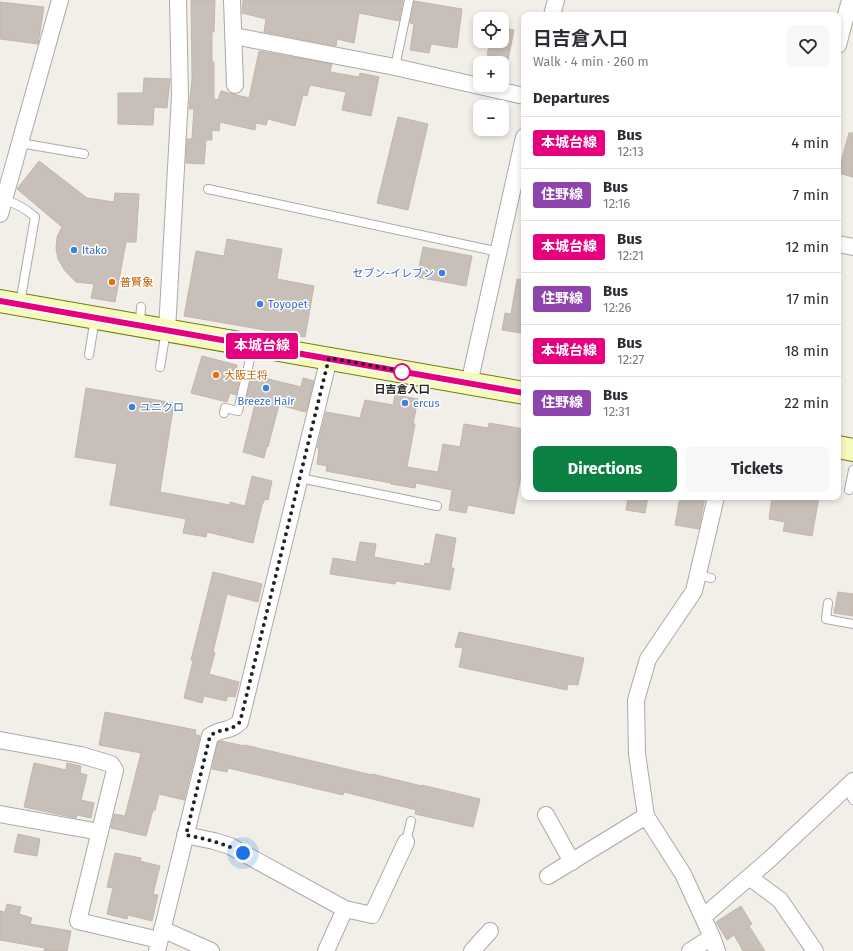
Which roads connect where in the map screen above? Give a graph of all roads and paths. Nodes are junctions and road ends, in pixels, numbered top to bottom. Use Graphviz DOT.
graph roads {
  1 [pos="60,0"];
  2 [pos="178,0"];
  3 [pos="232,0"];
  4 [pos="408,0"];
  5 [pos="556,0"];
  6 [pos="850,0"];
  7 [pos="553,12"];
  8 [pos="841,34"];
  9 [pos="234,36"];
  10 [pos="395,67"];
  11 [pos="235,85"];
  12 [pos="521,95"];
  13 [pos="20,143"];
  14 [pos="521,151"];
  15 [pos="84,154"];
  16 [pos="208,189"];
  17 [pos="3,198"];
  18 [pos="841,245"];
  19 [pos="853,247"];
  20 [pos="499,252"];
  21 [pos="10,303"];
  22 [pos="95,318"];
  23 [pos="166,330"];
  24 [pos="254,345"];
  25 [pos="89,355"];
  26 [pos="329,358"];
  27 [pos="160,367"];
  28 [pos="469,384"];
  29 [pos="521,393"];
  30 [pos="224,413"];
  31 [pos="841,448"];
  32 [pos="853,450"];
  33 [pos="853,470"];
  34 [pos="300,478"];
  35 [pos="848,490"];
  36 [pos="716,500"];
  37 [pos="437,506"];
  38 [pos="828,603"];
  39 [pos="853,624"];
  40 [pos="0,740"];
  41 [pos="851,789"];
  42 [pos="0,814"];
  43 [pos="546,815"];
  44 [pos="646,816"];
  45 [pos="411,821"];
  46 [pos="100,832"];
  47 [pos="186,835"];
  48 [pos="406,842"];
  49 [pos="572,862"];
  50 [pos="548,876"];
  51 [pos="750,877"];
  52 [pos="345,909"];
  53 [pos="703,917"];
  54 [pos="490,932"];
  55 [pos="160,940"];
  56 [pos="715,944"];
  57 [pos="211,951"];
  58 [pos="326,951"];
  59 [pos="472,951"];
  60 [pos="690,951"];
  61 [pos="815,951"];
  1 -- 13 [label="street"];
  2 -- 23 [label="street"];
  3 -- 9 [label="street"];
  4 -- 10 [label="lane"];
  5 -- 7 [label="street"];
  6 -- 8 [label="street"];
  9 -- 10 [label="street"];
  9 -- 11 [label="street"];
  10 -- 12 [label="street"];
  13 -- 15 [label="lane"];
  13 -- 17 [label="street"];
  14 -- 20 [label="street"];
  16 -- 20 [label="lane"];
  17 -- 21 [label="lane"];
  18 -- 19 [label="street"];
  20 -- 28 [label="street"];
  21 -- 22 [label="main road"];
  22 -- 23 [label="main road"];
  22 -- 25 [label="lane"];
  23 -- 24 [label="main road"];
  23 -- 27 [label="lane"];
  24 -- 26 [label="main road"];
  24 -- 30 [label="lane"];
  26 -- 28 [label="main road"];
  26 -- 34 [label="street"];
  28 -- 29 [label="main road"];
  31 -- 32 [label="main road"];
  33 -- 35 [label="lane"];
  34 -- 37 [label="lane"];
  34 -- 47 [label="street"];
  36 -- 44 [label="street"];
  38 -- 39 [label="lane"];
  40 -- 46 [label="street"];
  41 -- 51 [label="street"];
  42 -- 46 [label="street"];
  43 -- 49 [label="street"];
  44 -- 49 [label="street"];
  44 -- 53 [label="street"];
  45 -- 48 [label="lane"];
  46 -- 55 [label="street"];
  47 -- 52 [label="street"];
  47 -- 55 [label="street"];
  48 -- 52 [label="street"];
  49 -- 50 [label="street"];
  51 -- 53 [label="street"];
  51 -- 61 [label="street"];
  52 -- 58 [label="street"];
  53 -- 56 [label="street"];
  54 -- 59 [label="street"];
  55 -- 57 [label="street"];
  56 -- 60 [label="street"];
}
